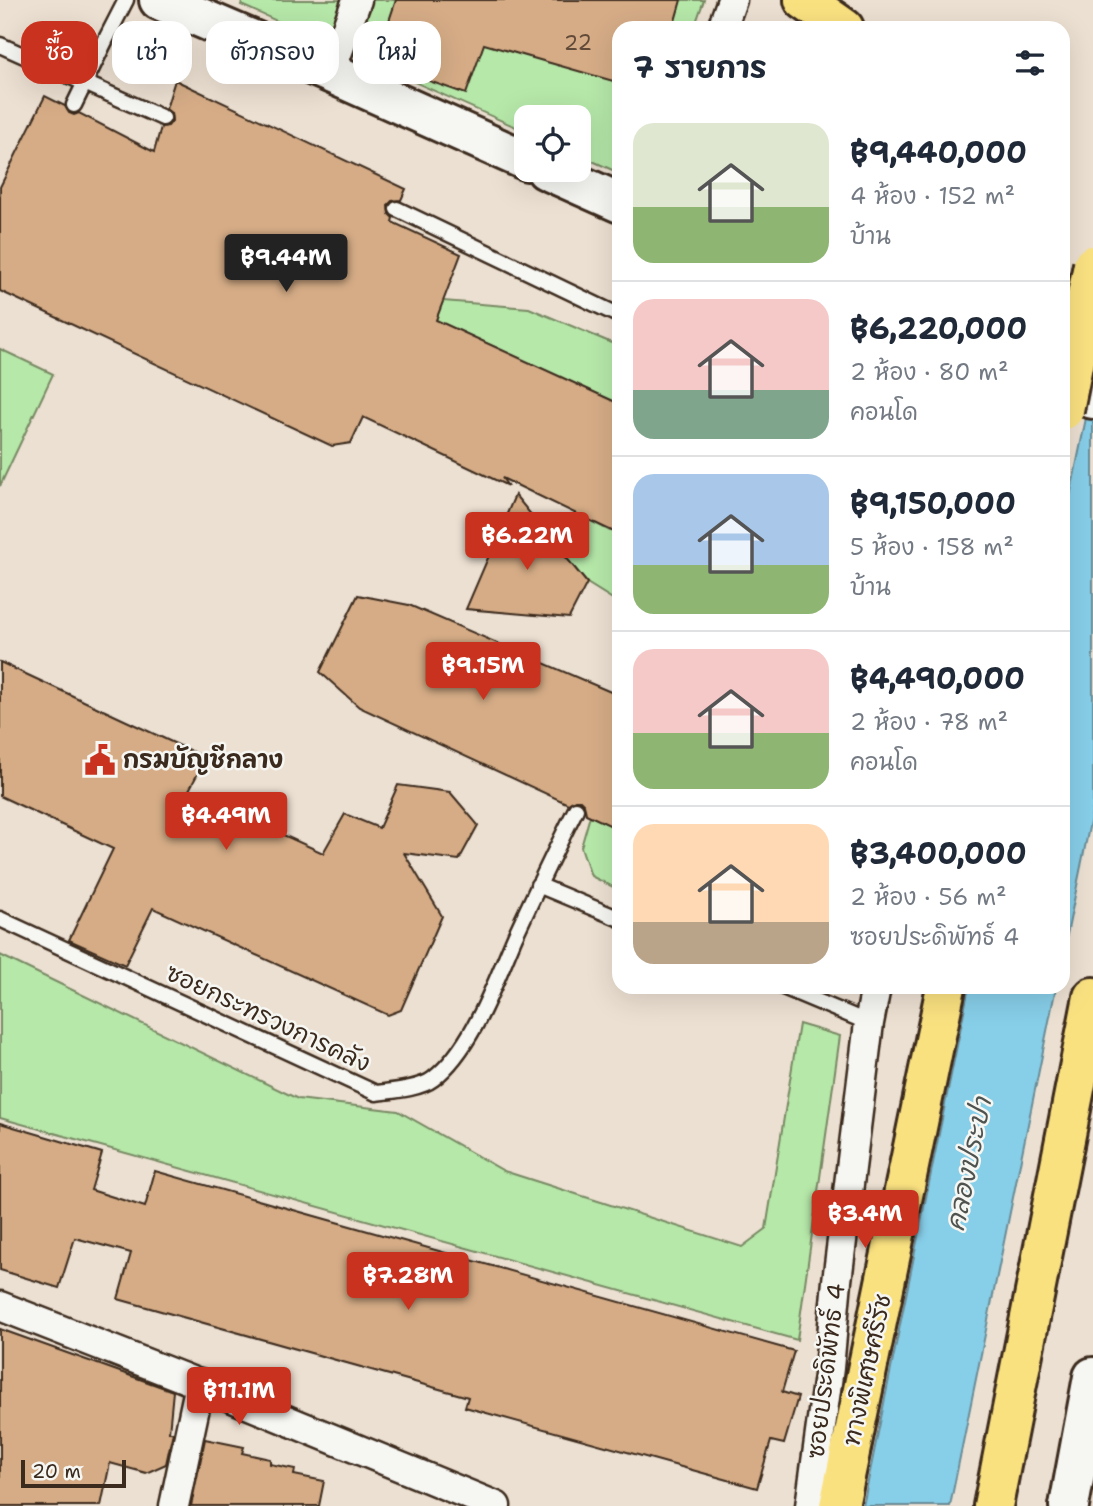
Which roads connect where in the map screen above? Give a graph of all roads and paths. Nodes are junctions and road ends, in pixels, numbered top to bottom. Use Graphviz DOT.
graph roads {
  1 [pos="126,0"];
  2 [pos="159,0"];
  3 [pos="357,0"];
  4 [pos="732,0"];
  5 [pos="804,0"];
  6 [pos="208,21"];
  7 [pos="724,21"];
  8 [pos="834,21"];
  9 [pos="0,45"];
  10 [pos="339,49"];
  11 [pos="21,54"];
  12 [pos="98,57"];
  13 [pos="339,77"];
  14 [pos="84,84"];
  15 [pos="87,84"];
  16 [pos="74,105"];
  17 [pos="163,118"];
  18 [pos="514,155"];
  19 [pos="573,182"];
  20 [pos="612,199"];
  21 [pos="397,209"];
  22 [pos="1093,265"];
  23 [pos="612,312"];
  24 [pos="1077,400"];
  25 [pos="576,809"];
  26 [pos="538,885"];
  27 [pos="612,916"];
  28 [pos="0,919"];
  29 [pos="800,994"];
  30 [pos="875,994"];
  31 [pos="945,994"];
  32 [pos="1093,998"];
  33 [pos="869,1023"];
  34 [pos="0,1306"];
  35 [pos="200,1384"];
  36 [pos="1092,1388"];
  37 [pos="451,1497"];
  38 [pos="174,1506"];
  39 [pos="496,1506"];
  40 [pos="810,1506"];
  41 [pos="839,1506"];
  42 [pos="993,1506"];
  43 [pos="1069,1506"];
  1 -- 12 [label="lane"];
  2 -- 6 [label="street"];
  3 -- 10 [label="street"];
  4 -- 7 [label="street"];
  5 -- 8 [label="highway"];
  9 -- 11 [label="lane"];
  13 -- 18 [label="street"];
  14 -- 16 [label="lane"];
  15 -- 17 [label="lane"];
  19 -- 20 [label="street"];
  21 -- 23 [label="lane"];
  22 -- 24 [label="highway, bridge"];
  25 -- 26 [label="lane, ซอยกระทรวงการคลัง"];
  26 -- 27 [label="lane"];
  26 -- 28 [label="lane, ซอยกระทรวงการคลัง"];
  29 -- 33 [label="lane"];
  30 -- 33 [label="street, ซอยประดิพัทธ์ 4"];
  31 -- 41 [label="highway, ทางพิเศษศรีรัช"];
  32 -- 42 [label="highway"];
  33 -- 40 [label="street, ซอยประดิพัทธ์ 4"];
  34 -- 35 [label="street"];
  35 -- 37 [label="street"];
  35 -- 38 [label="street"];
  36 -- 43 [label="street"];
  37 -- 39 [label="street"];
}
